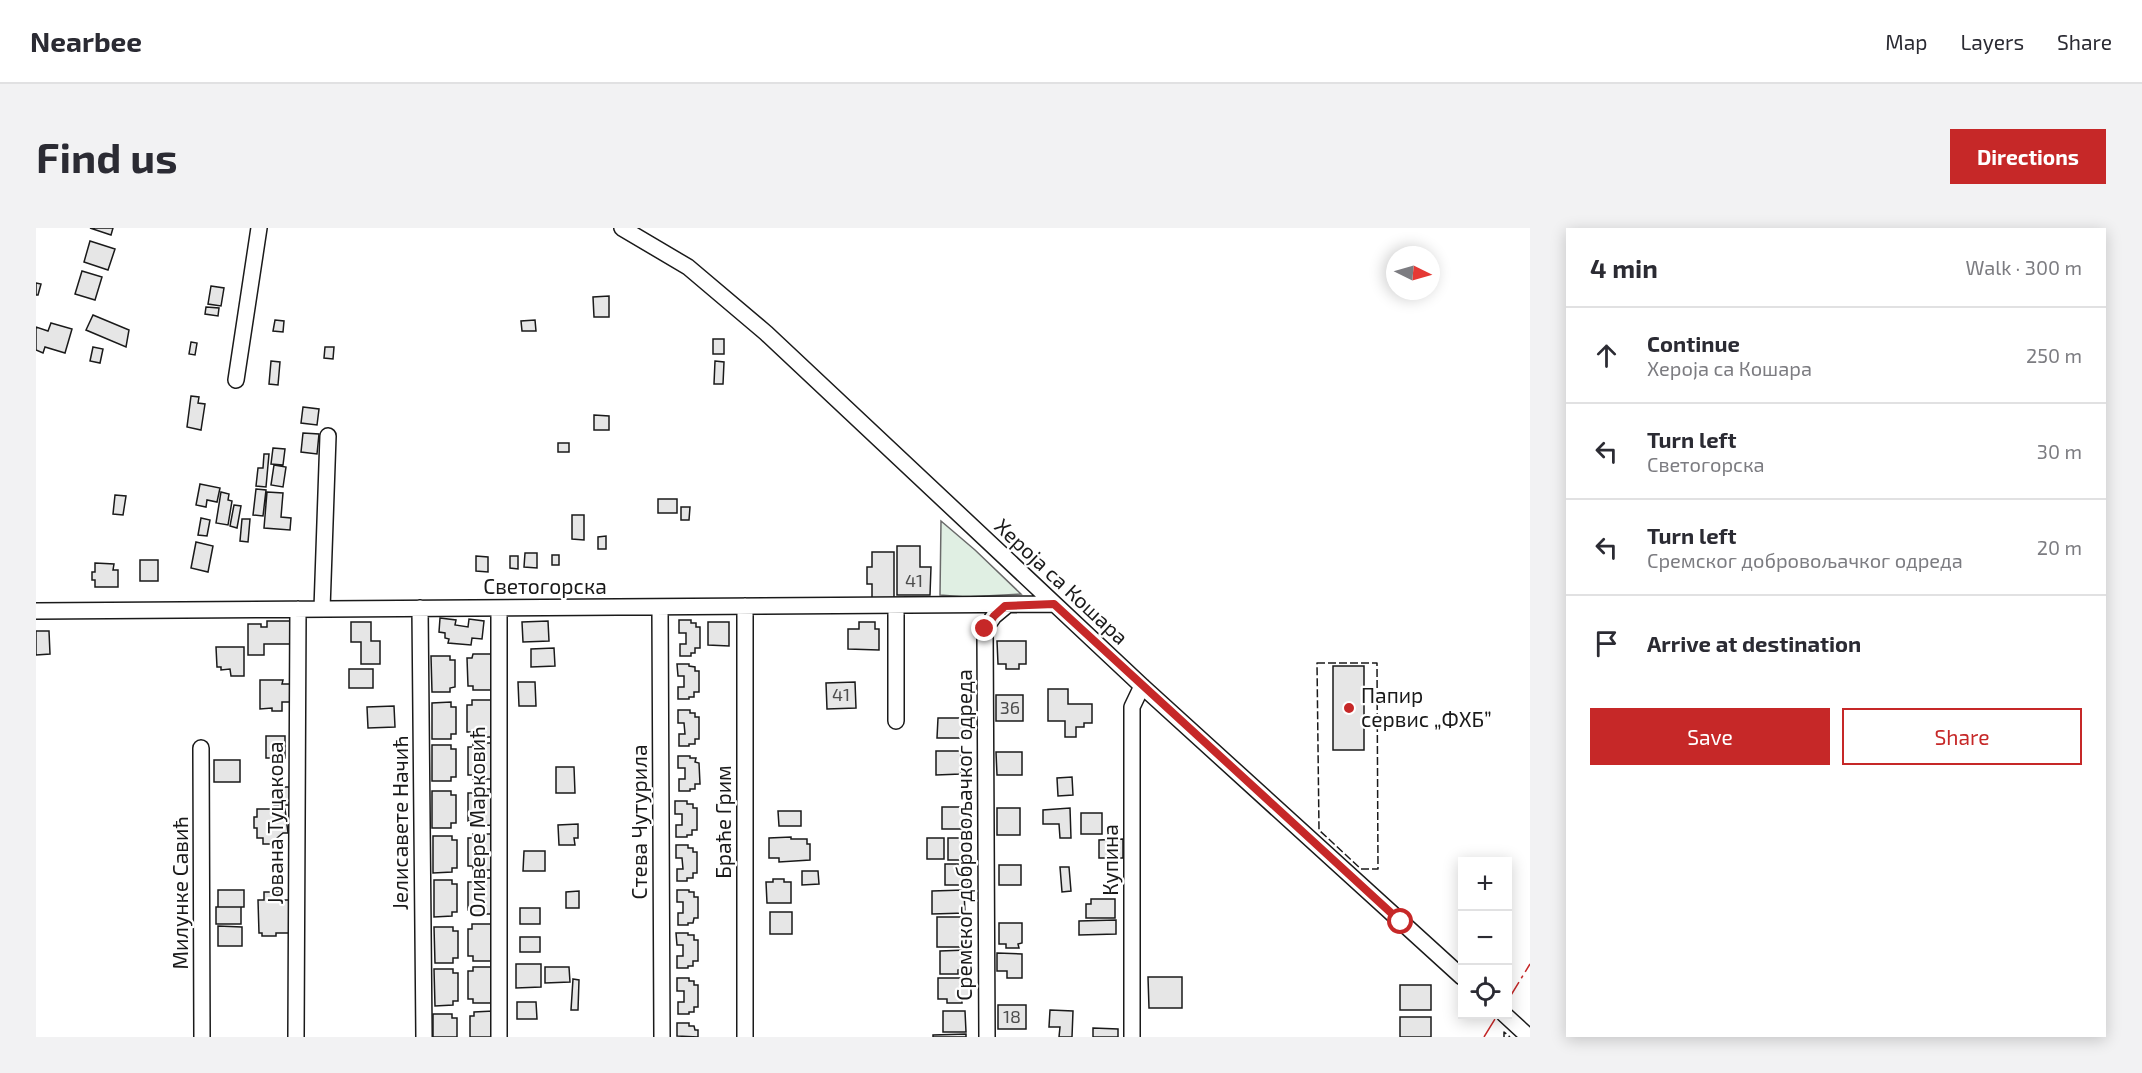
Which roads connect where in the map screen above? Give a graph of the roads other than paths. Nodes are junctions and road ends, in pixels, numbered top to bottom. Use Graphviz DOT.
graph roads {
  1 [pos="259,228"];
  2 [pos="622,228"];
  3 [pos="236,380"];
  4 [pos="328,436"];
  5 [pos="1054,604"];
  6 [pos="745,606"];
  7 [pos="896,606"];
  8 [pos="1005,606"];
  9 [pos="660,607"];
  10 [pos="420,608"];
  11 [pos="499,608"];
  12 [pos="298,609"];
  13 [pos="322,609"];
  14 [pos="36,611"];
  15 [pos="1142,686"];
  16 [pos="896,721"];
  17 [pos="201,748"];
  18 [pos="1458,973"];
  19 [pos="1509,1019"];
  20 [pos="202,1037"];
  21 [pos="297,1037"];
  22 [pos="424,1037"];
  23 [pos="499,1037"];
  24 [pos="662,1037"];
  25 [pos="745,1037"];
  26 [pos="987,1037"];
  27 [pos="1132,1037"];
  28 [pos="1529,1037"];
  1 -- 3 [label="street"];
  2 -- 5 [label="street, Хероја са Кошара"];
  4 -- 13 [label="street"];
  5 -- 8 [label="street, Светогорска"];
  5 -- 15 [label="street, Хероја са Кошара"];
  6 -- 7 [label="street, Светогорска"];
  6 -- 9 [label="street, Светогорска"];
  6 -- 25 [label="street, Браће Грим"];
  7 -- 8 [label="street, Светогорска"];
  7 -- 16 [label="street"];
  8 -- 26 [label="street, Сремског добровољачког одреда"];
  9 -- 11 [label="street, Светогорска"];
  9 -- 24 [label="street, Стева Чутурила"];
  10 -- 11 [label="street, Светогорска"];
  10 -- 13 [label="street, Светогорска"];
  10 -- 22 [label="street, Јелисавете Начић"];
  11 -- 23 [label="street, Оливере Марковић"];
  12 -- 13 [label="street, Светогорска"];
  12 -- 14 [label="street, Светогорска"];
  12 -- 21 [label="street, Јована Туцакова"];
  15 -- 18 [label="street, Хероја са Кошара"];
  15 -- 27 [label="street, Купина"];
  17 -- 20 [label="street, Милунке Савић"];
  19 -- 28 [label="street"];
}
